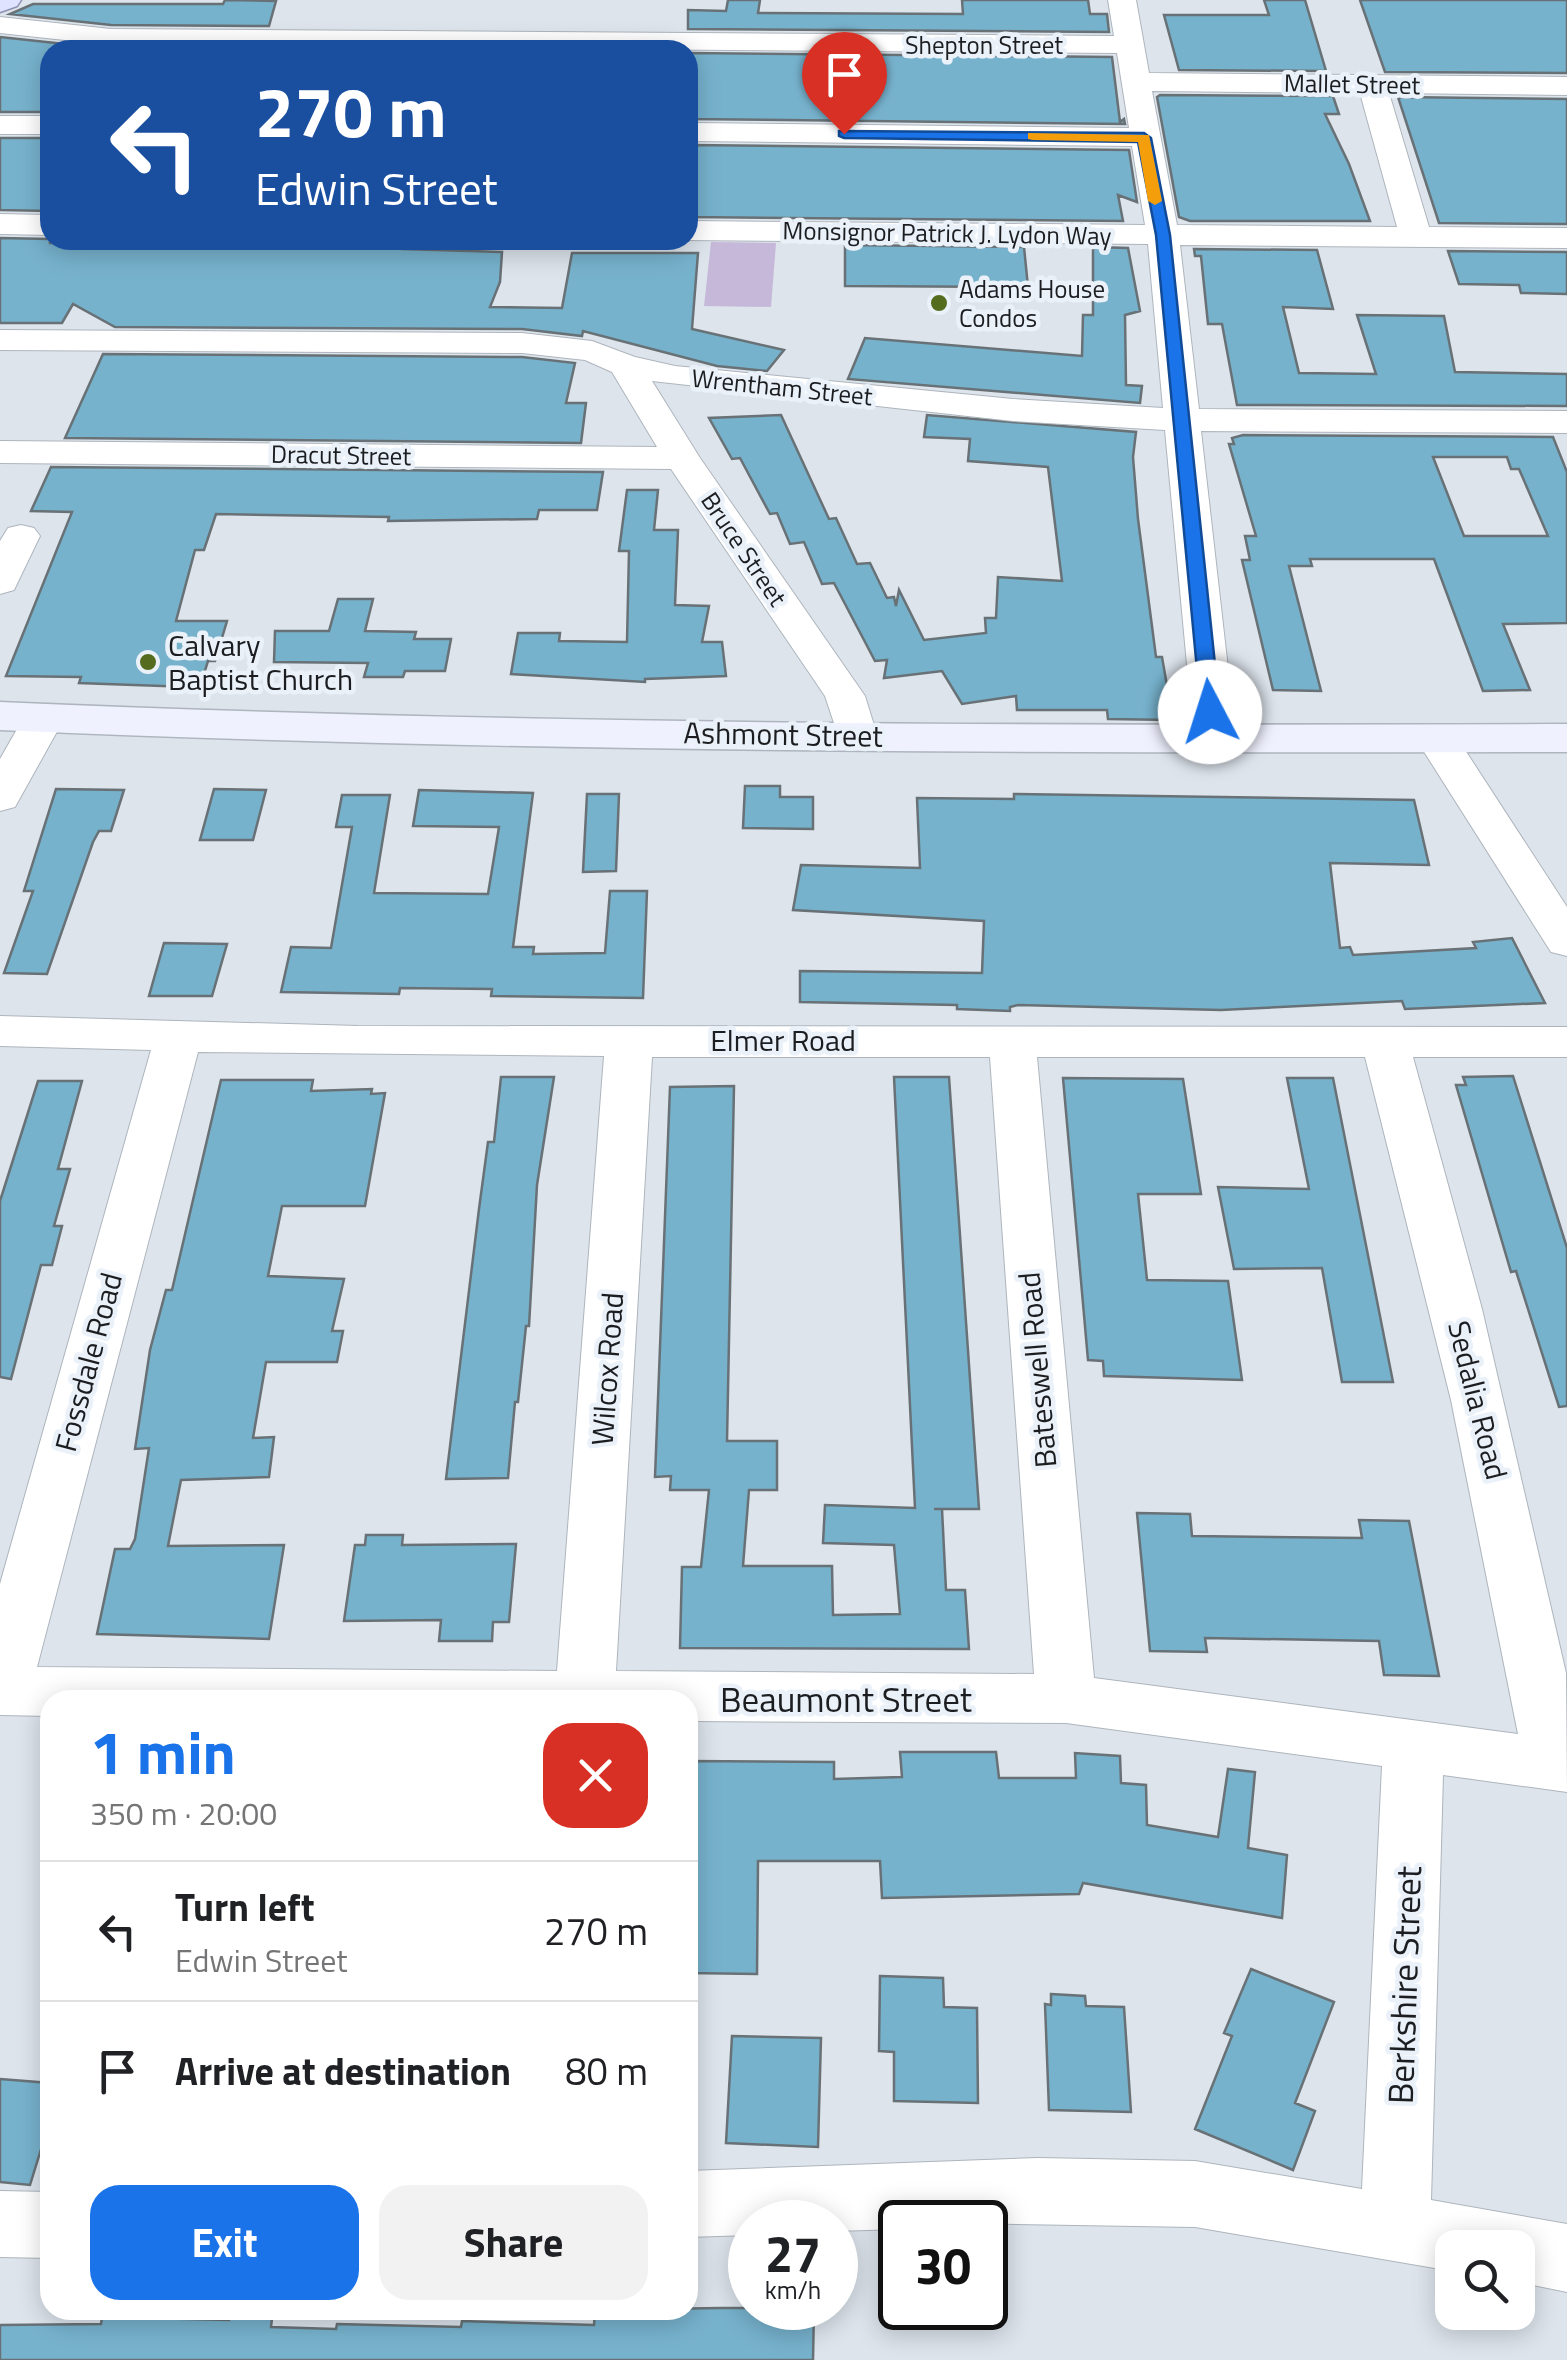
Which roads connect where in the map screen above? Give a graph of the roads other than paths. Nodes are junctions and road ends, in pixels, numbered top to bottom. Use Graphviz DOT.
graph roads {
  1 [pos="1122,0"];
  2 [pos="0,25"];
  3 [pos="197,40"];
  4 [pos="698,45"];
  5 [pos="1130,45"];
  6 [pos="1137,82"];
  7 [pos="1372,84"];
  8 [pos="1567,86"];
  9 [pos="0,125"];
  10 [pos="40,126"];
  11 [pos="698,132"];
  12 [pos="1144,138"];
  13 [pos="0,224"];
  14 [pos="40,225"];
  15 [pos="698,231"];
  16 [pos="1163,235"];
  17 [pos="1416,237"];
  18 [pos="1567,238"];
  19 [pos="0,340"];
  20 [pos="625,365"];
  21 [pos="1183,420"];
  22 [pos="1567,422"];
  23 [pos="0,452"];
  24 [pos="682,458"];
  25 [pos="21,536"];
  26 [pos="0,582"];
  27 [pos="21,717"];
  28 [pos="856,735"];
  29 [pos="1214,738"];
  30 [pos="1567,738"];
  31 [pos="1438,739"];
  32 [pos="0,798"];
  33 [pos="1567,942"];
  34 [pos="0,1032"];
  35 [pos="179,1034"];
  36 [pos="629,1040"];
  37 [pos="1012,1040"];
  38 [pos="1384,1040"];
  39 [pos="1567,1042"];
  40 [pos="585,1690"];
  41 [pos="1,1692"];
  42 [pos="40,1692"];
  43 [pos="698,1698"];
  44 [pos="1066,1699"];
  45 [pos="1412,1745"];
  46 [pos="1560,1765"];
  47 [pos="698,2204"];
  48 [pos="0,2224"];
  49 [pos="40,2225"];
  50 [pos="1395,2225"];
  51 [pos="1435,2233"];
  52 [pos="1535,2252"];
  53 [pos="1567,2258"];
  1 -- 5 [label="street"];
  2 -- 3 [label="street, Shepton Street"];
  4 -- 5 [label="street, Shepton Street"];
  5 -- 6 [label="street"];
  6 -- 7 [label="street, Mallet Street"];
  6 -- 12 [label="street"];
  7 -- 8 [label="street, Mallet Street"];
  7 -- 17 [label="street"];
  9 -- 10 [label="street"];
  11 -- 12 [label="street"];
  12 -- 16 [label="street"];
  13 -- 14 [label="street"];
  15 -- 16 [label="street, Monsignor Patrick J. Lydon Way"];
  16 -- 17 [label="street, Monsignor Patrick J. Lydon Way"];
  16 -- 21 [label="street"];
  17 -- 18 [label="street, Monsignor Patrick J. Lydon Way"];
  19 -- 20 [label="street, Wrentham Street"];
  20 -- 21 [label="street, Wrentham Street"];
  20 -- 24 [label="street, Bruce Street"];
  21 -- 22 [label="street, Wrentham Street"];
  21 -- 29 [label="street"];
  23 -- 24 [label="street, Dracut Street"];
  24 -- 28 [label="street, Bruce Street"];
  25 -- 26 [label="street"];
  27 -- 28 [label="main road, Ashmont Street"];
  27 -- 32 [label="street"];
  28 -- 29 [label="main road, Ashmont Street"];
  29 -- 31 [label="main road, Ashmont Street"];
  30 -- 31 [label="main road, Ashmont Street"];
  31 -- 33 [label="street"];
  34 -- 35 [label="street, Elmer Road"];
  35 -- 36 [label="street, Elmer Road"];
  35 -- 41 [label="street, Fossdale Road"];
  36 -- 37 [label="street, Elmer Road"];
  36 -- 40 [label="street, Wilcox Road"];
  37 -- 38 [label="street, Elmer Road"];
  37 -- 44 [label="street, Bateswell Road"];
  38 -- 39 [label="street, Elmer Road"];
  38 -- 46 [label="street, Sedalia Road"];
  41 -- 42 [label="street, Beaumont Street"];
  43 -- 44 [label="street, Beaumont Street"];
  44 -- 45 [label="street, Beaumont Street"];
  45 -- 46 [label="street, Beaumont Street"];
  45 -- 50 [label="street, Berkshire Street"];
  47 -- 50 [label="street"];
  48 -- 49 [label="street"];
  50 -- 51 [label="street"];
  52 -- 53 [label="street"];
}
